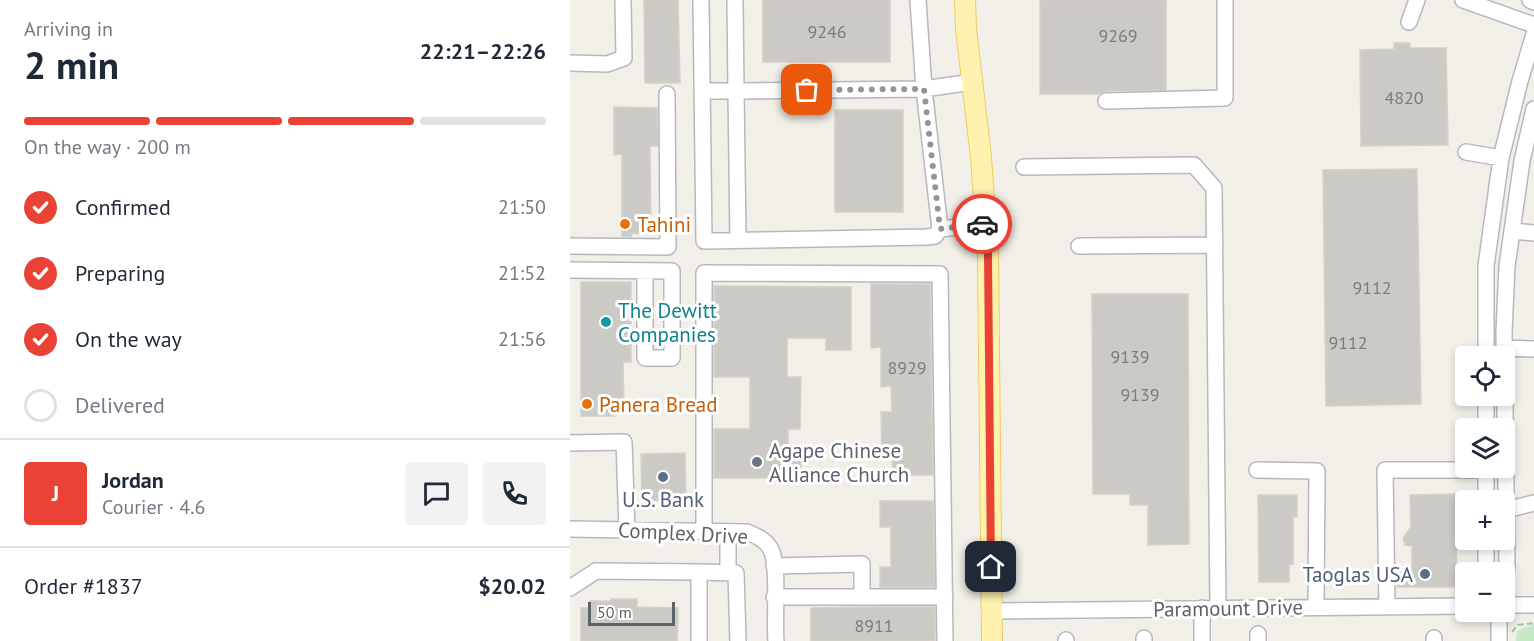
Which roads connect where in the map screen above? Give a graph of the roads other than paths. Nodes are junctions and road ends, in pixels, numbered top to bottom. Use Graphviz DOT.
graph roads {
  1 [pos="623,0"];
  2 [pos="701,0"];
  3 [pos="735,0"];
  4 [pos="918,0"];
  5 [pos="965,0"];
  6 [pos="1225,0"];
  7 [pos="1417,0"];
  8 [pos="1463,0"];
  9 [pos="1530,0"];
  10 [pos="1534,2"];
  11 [pos="1409,22"];
  12 [pos="1534,25"];
  13 [pos="1534,34"];
  14 [pos="570,63"];
  15 [pos="972,82"];
  16 [pos="924,89"];
  17 [pos="702,91"];
  18 [pos="736,91"];
  19 [pos="667,93"];
  20 [pos="1106,101"];
  21 [pos="1534,109"];
  22 [pos="1466,152"];
  23 [pos="1501,158"];
  24 [pos="1024,167"];
  25 [pos="986,224"];
  26 [pos="940,229"];
  27 [pos="1512,231"];
  28 [pos="1534,233"];
  29 [pos="738,240"];
  30 [pos="1215,245"];
  31 [pos="570,246"];
  32 [pos="1079,246"];
  33 [pos="570,270"];
  34 [pos="645,270"];
  35 [pos="1486,346"];
  36 [pos="1504,346"];
  37 [pos="1515,348"];
  38 [pos="1534,349"];
  39 [pos="1505,406"];
  40 [pos="570,443"];
  41 [pos="1455,469"];
  42 [pos="1257,470"];
  43 [pos="1506,490"];
  44 [pos="1534,503"];
  45 [pos="1515,508"];
  46 [pos="570,529"];
  47 [pos="627,530"];
  48 [pos="705,531"];
  49 [pos="728,532"];
  50 [pos="774,566"];
  51 [pos="699,573"];
  52 [pos="728,573"];
  53 [pos="570,588"];
  54 [pos="774,597"];
  55 [pos="862,597"];
  56 [pos="945,597"];
  57 [pos="1534,605"];
  58 [pos="1455,606"];
  59 [pos="1515,606"];
  60 [pos="1316,607"];
  61 [pos="1387,607"];
  62 [pos="1202,608"];
  63 [pos="1218,608"];
  64 [pos="992,611"];
  65 [pos="1501,622"];
  66 [pos="1506,640"];
  67 [pos="699,641"];
  68 [pos="738,641"];
  69 [pos="776,641"];
  70 [pos="945,641"];
  71 [pos="992,641"];
  72 [pos="1202,641"];
  1 -- 14 [label="street"];
  2 -- 17 [label="street"];
  3 -- 18 [label="street"];
  4 -- 16 [label="street"];
  5 -- 15 [label="main road"];
  6 -- 20 [label="street"];
  7 -- 11 [label="street"];
  8 -- 12 [label="street"];
  9 -- 10 [label="street"];
  13 -- 23 [label="street"];
  15 -- 16 [label="street"];
  15 -- 25 [label="main road"];
  16 -- 18 [label="street"];
  16 -- 26 [label="street"];
  17 -- 18 [label="street"];
  17 -- 29 [label="street"];
  18 -- 29 [label="street"];
  19 -- 31 [label="street"];
  21 -- 27 [label="street"];
  22 -- 23 [label="street"];
  23 -- 35 [label="street"];
  24 -- 30 [label="street"];
  25 -- 26 [label="street"];
  25 -- 64 [label="main road"];
  26 -- 29 [label="street"];
  27 -- 28 [label="street"];
  27 -- 36 [label="street"];
  30 -- 32 [label="street"];
  30 -- 63 [label="street"];
  33 -- 34 [label="street"];
  34 -- 34 [label="street"];
  37 -- 38 [label="street"];
  39 -- 43 [label="street"];
  40 -- 47 [label="street"];
  41 -- 61 [label="street"];
  42 -- 60 [label="street"];
  44 -- 45 [label="street"];
  46 -- 47 [label="street, Complex Drive"];
  47 -- 48 [label="street, Complex Drive"];
  48 -- 49 [label="street, Complex Drive"];
  48 -- 56 [label="street"];
  49 -- 50 [label="street, Complex Drive"];
  49 -- 52 [label="street"];
  50 -- 54 [label="street, Complex Drive"];
  50 -- 55 [label="street"];
  51 -- 52 [label="street"];
  51 -- 53 [label="street"];
  51 -- 67 [label="street"];
  52 -- 68 [label="street"];
  54 -- 55 [label="street"];
  54 -- 69 [label="street, Complex Drive"];
  55 -- 56 [label="street"];
  56 -- 70 [label="street"];
  57 -- 59 [label="street"];
  58 -- 61 [label="street, Paramount Drive"];
  60 -- 61 [label="street, Paramount Drive"];
  60 -- 63 [label="street, Paramount Drive"];
  62 -- 63 [label="street, Paramount Drive"];
  62 -- 64 [label="street, Paramount Drive"];
  62 -- 72 [label="street"];
  64 -- 71 [label="main road"];
  65 -- 66 [label="street"];
}
